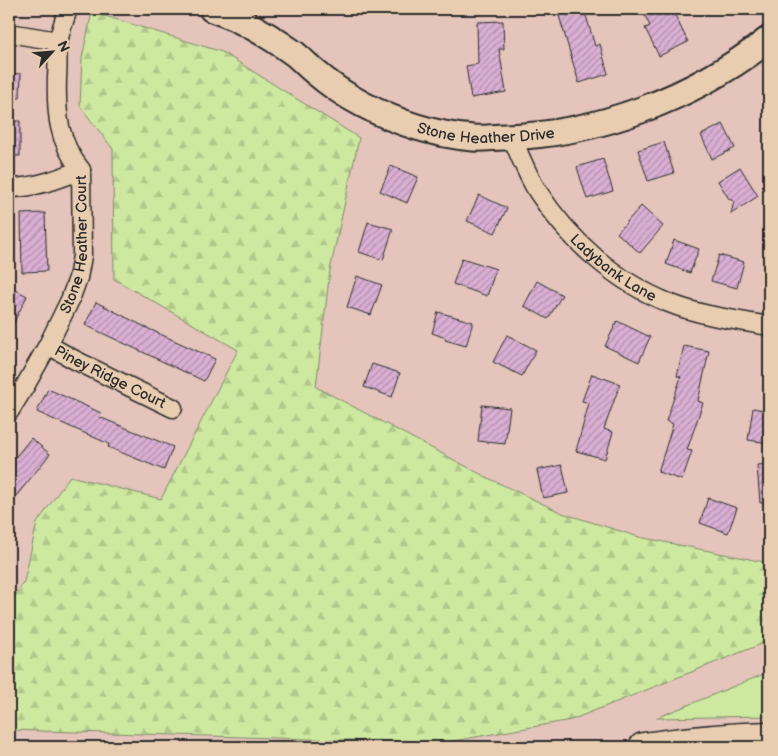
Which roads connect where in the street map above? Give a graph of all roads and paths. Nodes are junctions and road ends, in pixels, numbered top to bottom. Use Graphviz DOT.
graph roads {
  1 [pos="68,9"];
  2 [pos="212,9"];
  3 [pos="9,32"];
  4 [pos="769,39"];
  5 [pos="58,41"];
  6 [pos="512,137"];
  7 [pos="81,170"];
  8 [pos="9,188"];
  9 [pos="769,326"];
  10 [pos="48,345"];
  11 [pos="173,408"];
  12 [pos="9,412"];
  13 [pos="769,736"];
  14 [pos="643,747"];
  1 -- 5 [label="street, Stone Heather Court"];
  2 -- 6 [label="street, Stone Heather Drive"];
  3 -- 5 [label="street"];
  4 -- 6 [label="street, Stone Heather Drive"];
  5 -- 7 [label="street, Stone Heather Court"];
  6 -- 9 [label="street, Ladybank Lane"];
  7 -- 8 [label="street"];
  7 -- 10 [label="street, Stone Heather Court"];
  10 -- 11 [label="street, Piney Ridge Court"];
  10 -- 12 [label="street, Stone Heather Court"];
  13 -- 14 [label="highway"];
}
